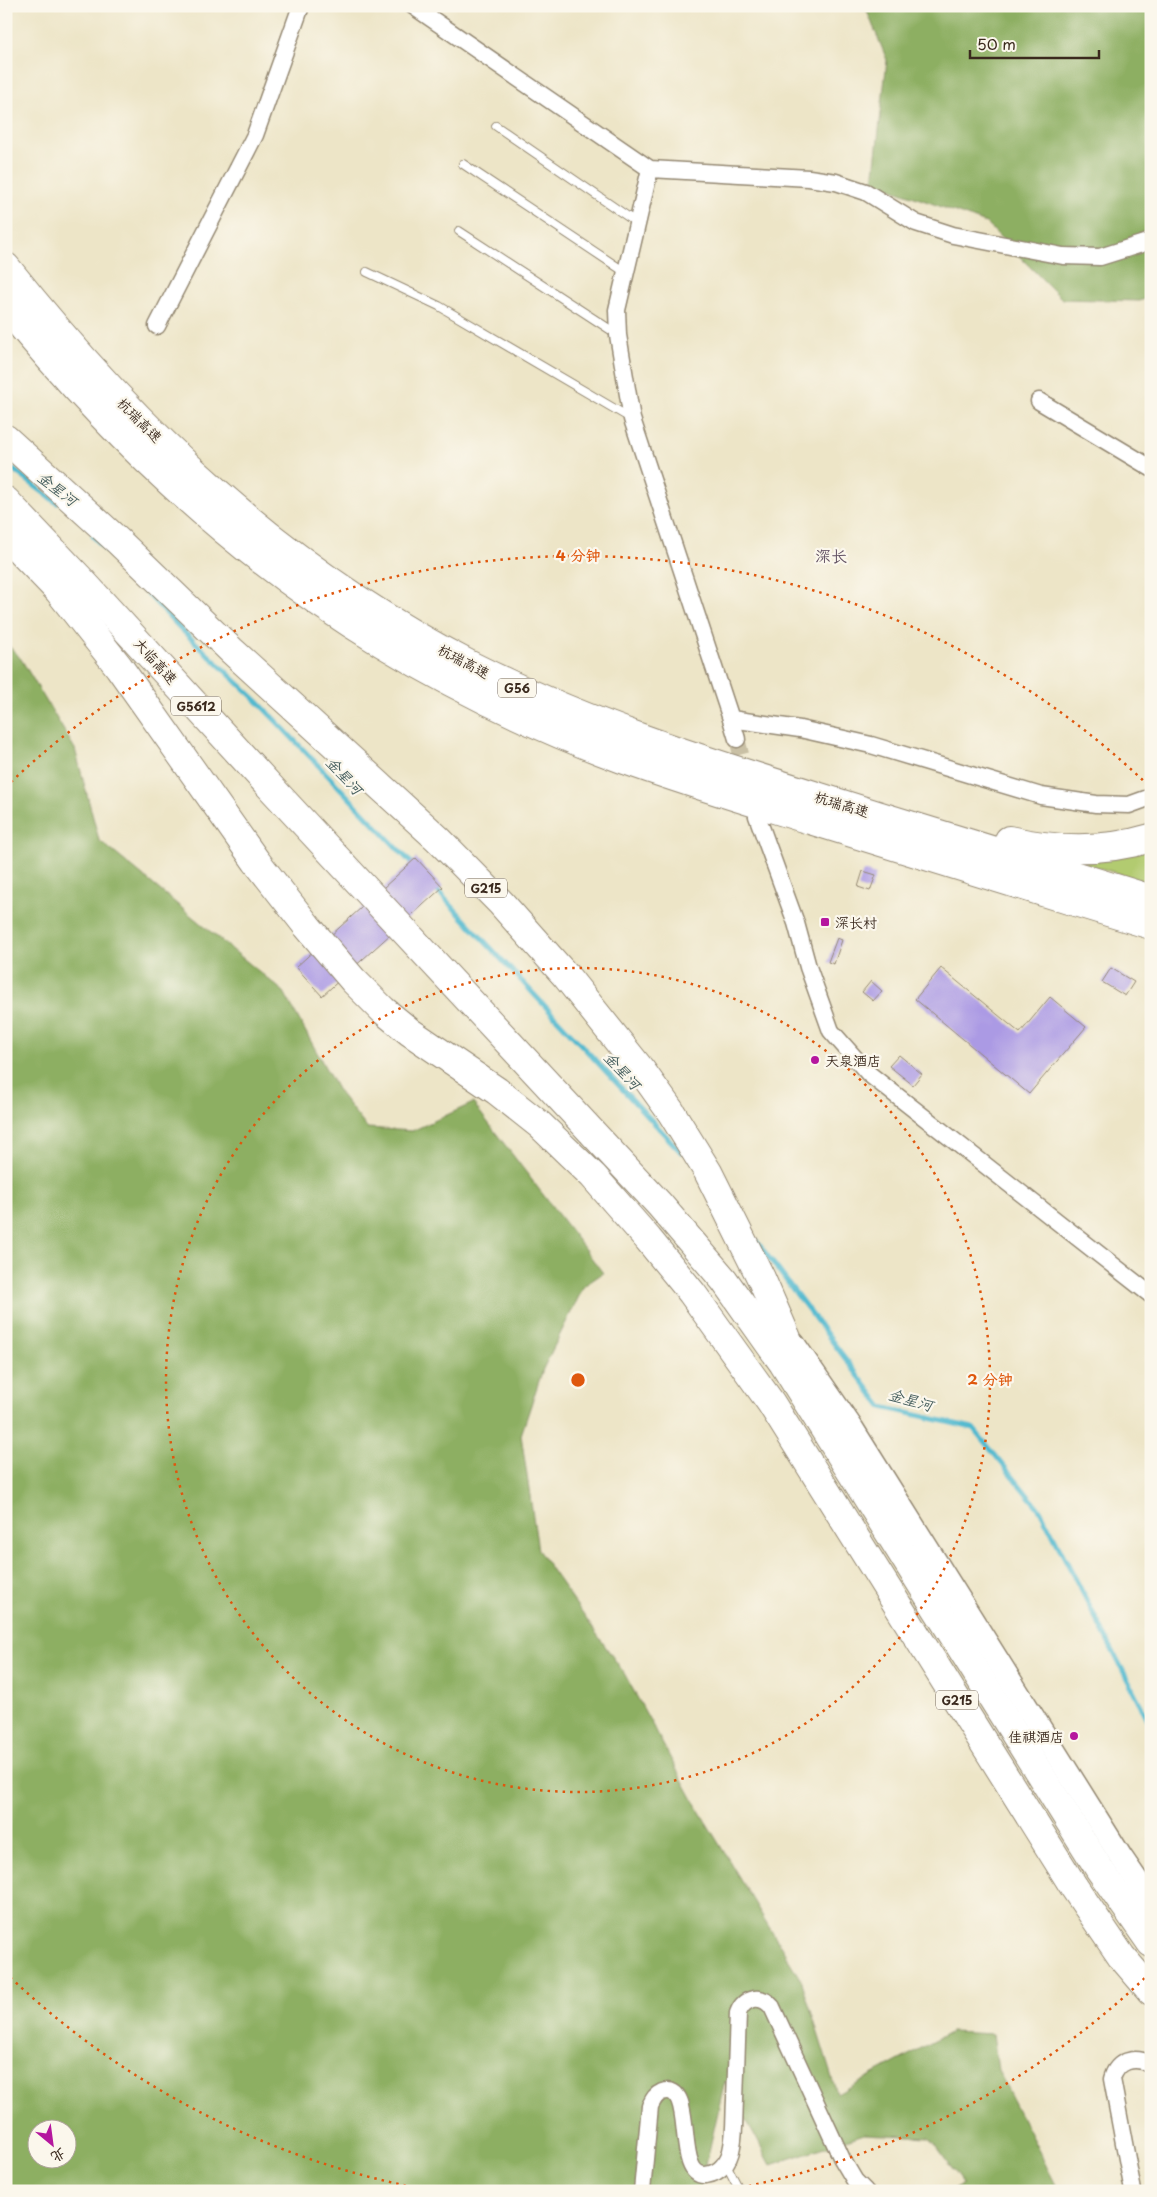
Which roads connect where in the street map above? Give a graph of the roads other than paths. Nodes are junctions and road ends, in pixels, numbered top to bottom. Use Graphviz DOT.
graph roads {
  1 [pos="301,6"];
  2 [pos="413,6"];
  3 [pos="496,126"];
  4 [pos="463,164"];
  5 [pos="650,169"];
  6 [pos="637,223"];
  7 [pos="459,232"];
  8 [pos="1151,241"];
  9 [pos="6,267"];
  10 [pos="367,272"];
  11 [pos="625,272"];
  12 [pos="6,306"];
  13 [pos="157,326"];
  14 [pos="618,335"];
  15 [pos="1039,401"];
  16 [pos="632,419"];
  17 [pos="6,439"];
  18 [pos="1151,468"];
  19 [pos="6,501"];
  20 [pos="6,536"];
  21 [pos="731,719"];
  22 [pos="737,739"];
  23 [pos="1151,796"];
  24 [pos="872,814"];
  25 [pos="757,816"];
  26 [pos="1151,838"];
  27 [pos="951,864"];
  28 [pos="1151,899"];
  29 [pos="1151,925"];
  30 [pos="1151,944"];
  31 [pos="1151,1295"];
  32 [pos="782,1327"];
  33 [pos="771,1403"];
  34 [pos="831,1440"];
  35 [pos="806,1458"];
  36 [pos="1151,1901"];
  37 [pos="1151,1943"];
  38 [pos="1151,1991"];
  39 [pos="1151,2064"];
  40 [pos="725,2163"];
  41 [pos="642,2191"];
  42 [pos="740,2191"];
  43 [pos="865,2191"];
  44 [pos="1133,2191"];
  1 -- 13 [label="street"];
  2 -- 5 [label="street"];
  3 -- 6 [label="lane"];
  4 -- 11 [label="lane"];
  5 -- 6 [label="street"];
  5 -- 8 [label="street"];
  6 -- 11 [label="street"];
  7 -- 14 [label="lane"];
  9 -- 24 [label="highway, 杭瑞高速 / G56"];
  10 -- 16 [label="lane"];
  11 -- 14 [label="street"];
  12 -- 27 [label="highway, 杭瑞高速 / G56"];
  14 -- 16 [label="street"];
  15 -- 18 [label="street"];
  16 -- 21 [label="street"];
  17 -- 32 [label="highway, G215"];
  19 -- 34 [label="highway, 大临高速 / G5612"];
  20 -- 33 [label="highway, G5612"];
  21 -- 22 [label="street"];
  21 -- 23 [label="street"];
  24 -- 26 [label="highway"];
  24 -- 28 [label="highway, 杭瑞高速 / G56"];
  25 -- 31 [label="street"];
  27 -- 29 [label="highway, 杭瑞高速 / G56"];
  27 -- 30 [label="highway"];
  32 -- 34 [label="highway, G215"];
  32 -- 36 [label="street"];
  33 -- 35 [label="highway, G215"];
  34 -- 35 [label="highway"];
  34 -- 37 [label="highway, G215"];
  35 -- 38 [label="highway, G215"];
  39 -- 44 [label="street"];
  40 -- 41 [label="street"];
  40 -- 42 [label="lane"];
  40 -- 43 [label="street"];
}
